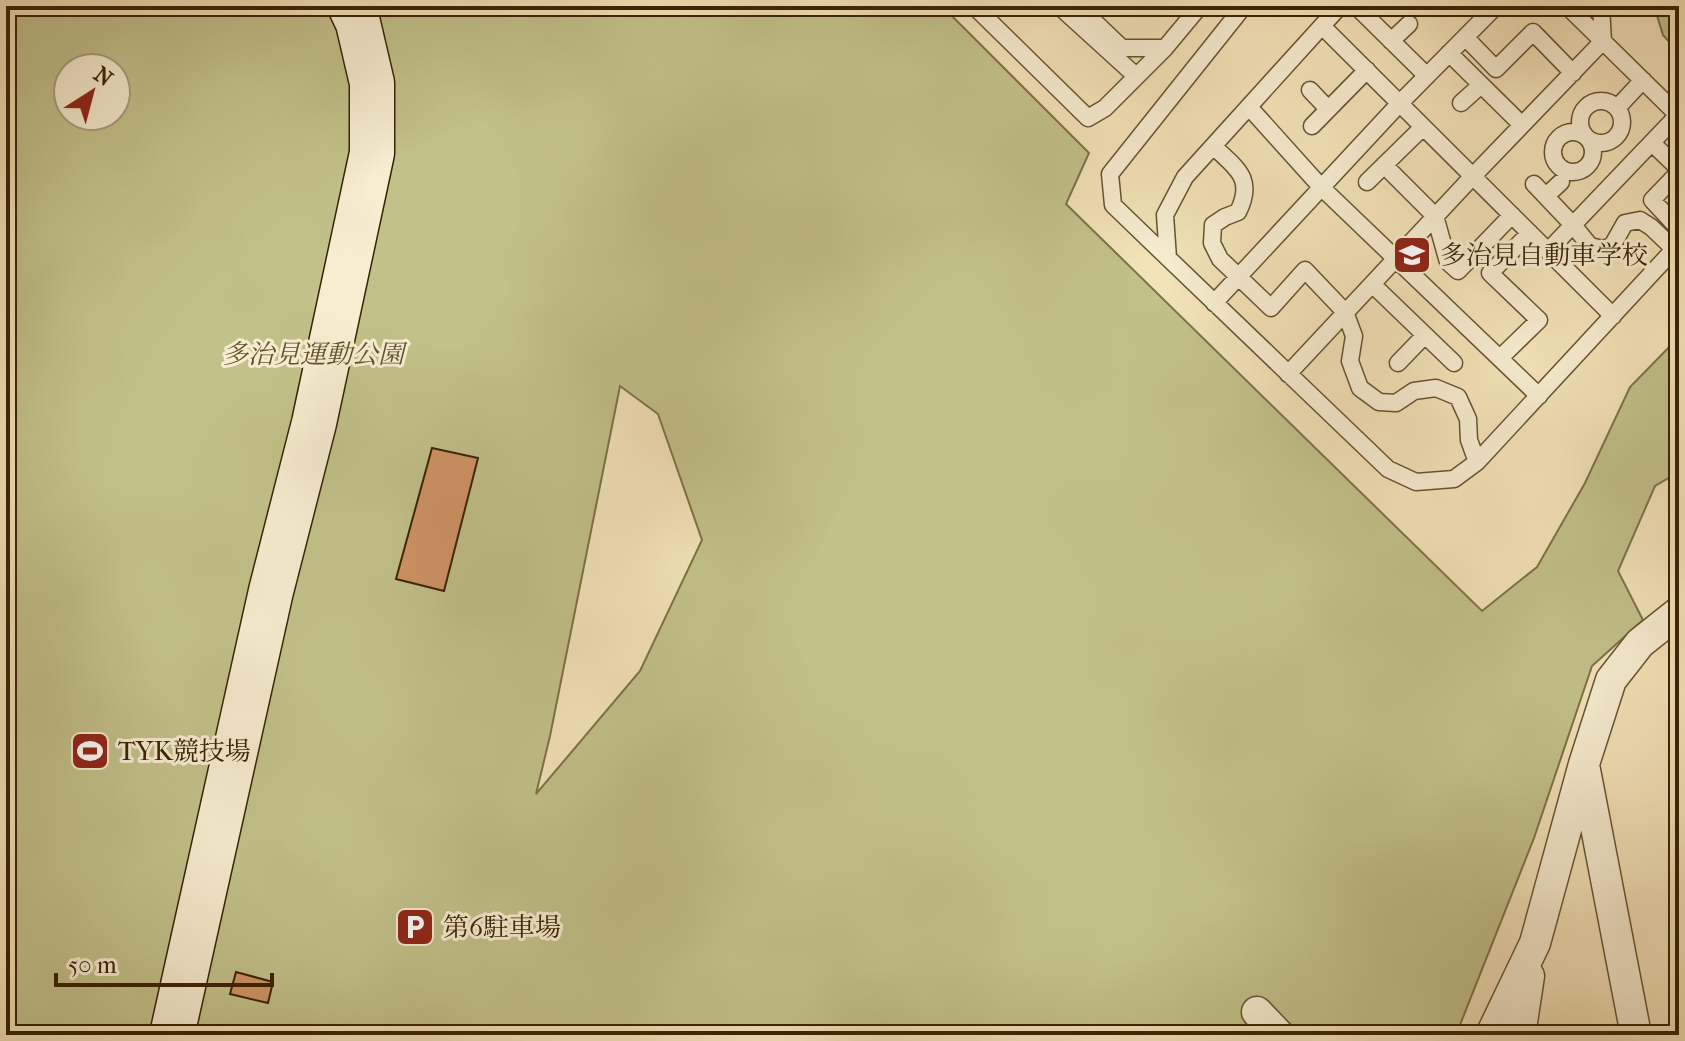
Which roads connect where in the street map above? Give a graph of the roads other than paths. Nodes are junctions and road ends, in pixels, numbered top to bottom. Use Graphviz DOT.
graph roads {
  1 [pos="350,6"];
  2 [pos="974,6"];
  3 [pos="1059,6"];
  4 [pos="1078,6"];
  5 [pos="1200,6"];
  6 [pos="1244,6"];
  7 [pos="1340,6"];
  8 [pos="1356,6"];
  9 [pos="1496,6"];
  10 [pos="1567,6"];
  11 [pos="1601,6"];
  12 [pos="1409,24"];
  13 [pos="1322,26"];
  14 [pos="1465,37"];
  15 [pos="1391,41"];
  16 [pos="1603,41"];
  17 [pos="1165,48"];
  18 [pos="1449,53"];
  19 [pos="1367,70"];
  20 [pos="1573,73"];
  21 [pos="1136,76"];
  22 [pos="1427,76"];
  23 [pos="1643,80"];
  24 [pos="1481,85"];
  25 [pos="1310,90"];
  26 [pos="1400,103"];
  27 [pos="1461,103"];
  28 [pos="1249,107"];
  29 [pos="1617,108"];
  30 [pos="1328,109"];
  31 [pos="1679,115"];
  32 [pos="1522,125"];
  33 [pos="1312,126"];
  34 [pos="1423,127"];
  35 [pos="1616,136"];
  36 [pos="1587,137"];
  37 [pos="1652,143"];
  38 [pos="1213,146"];
  39 [pos="1637,158"];
  40 [pos="1384,165"];
  41 [pos="1587,166"];
  42 [pos="1679,170"];
  43 [pos="1473,176"];
  44 [pos="1367,182"];
  45 [pos="1561,182"];
  46 [pos="1321,187"];
  47 [pos="1609,187"];
  48 [pos="1512,215"];
  49 [pos="1435,216"];
  50 [pos="1573,225"];
  51 [pos="1679,229"];
  52 [pos="1530,233"];
  53 [pos="1676,247"];
  54 [pos="1548,251"];
  55 [pos="1168,258"];
  56 [pos="1395,259"];
  57 [pos="1238,277"];
  58 [pos="1372,284"];
  59 [pos="1214,303"];
  60 [pos="1345,312"];
  61 [pos="1613,316"];
  62 [pos="1425,335"];
  63 [pos="1500,358"];
  64 [pos="1398,363"];
  65 [pos="1454,363"];
  66 [pos="1288,374"];
  67 [pos="1539,396"];
  68 [pos="1477,462"];
  69 [pos="1679,612"];
  70 [pos="1584,764"];
  71 [pos="1535,943"];
  72 [pos="1257,1012"];
  73 [pos="172,1035"];
  74 [pos="1279,1035"];
  75 [pos="1491,1035"];
  76 [pos="1520,1035"];
  77 [pos="1636,1035"];
  1 -- 73 [label="street"];
  2 -- 21 [label="lane"];
  3 -- 21 [label="lane"];
  4 -- 17 [label="lane"];
  5 -- 17 [label="lane"];
  6 -- 55 [label="lane"];
  7 -- 13 [label="lane"];
  8 -- 15 [label="lane"];
  9 -- 14 [label="lane"];
  10 -- 16 [label="lane"];
  11 -- 16 [label="lane"];
  12 -- 15 [label="lane"];
  13 -- 19 [label="lane"];
  13 -- 28 [label="lane"];
  14 -- 18 [label="lane"];
  14 -- 20 [label="lane"];
  15 -- 22 [label="lane"];
  16 -- 20 [label="lane"];
  16 -- 23 [label="lane"];
  17 -- 21 [label="lane"];
  18 -- 22 [label="lane"];
  18 -- 24 [label="lane"];
  19 -- 26 [label="lane"];
  19 -- 30 [label="lane"];
  20 -- 32 [label="lane"];
  22 -- 26 [label="lane"];
  23 -- 29 [label="lane"];
  23 -- 31 [label="lane"];
  24 -- 27 [label="lane"];
  24 -- 32 [label="lane"];
  25 -- 30 [label="lane"];
  26 -- 34 [label="lane"];
  26 -- 46 [label="lane"];
  28 -- 38 [label="lane"];
  28 -- 46 [label="lane"];
  29 -- 35 [label="lane"];
  29 -- 36 [label="lane"];
  30 -- 33 [label="lane"];
  31 -- 37 [label="lane"];
  32 -- 43 [label="lane"];
  34 -- 40 [label="lane"];
  34 -- 43 [label="lane"];
  35 -- 36 [label="lane"];
  35 -- 39 [label="lane"];
  36 -- 41 [label="lane"];
  36 -- 41 [label="lane"];
  37 -- 39 [label="lane"];
  37 -- 42 [label="lane"];
  38 -- 55 [label="lane"];
  38 -- 57 [label="lane"];
  39 -- 47 [label="lane"];
  40 -- 44 [label="lane"];
  40 -- 49 [label="lane"];
  41 -- 47 [label="lane"];
  42 -- 51 [label="lane"];
  43 -- 48 [label="lane"];
  43 -- 49 [label="lane"];
  45 -- 50 [label="lane"];
  46 -- 56 [label="lane"];
  46 -- 57 [label="lane"];
  47 -- 50 [label="lane"];
  48 -- 49 [label="lane"];
  48 -- 52 [label="lane"];
  49 -- 56 [label="lane"];
  50 -- 53 [label="lane"];
  50 -- 54 [label="lane"];
  52 -- 54 [label="lane"];
  52 -- 63 [label="lane"];
  53 -- 61 [label="lane"];
  54 -- 61 [label="lane"];
  55 -- 59 [label="lane"];
  56 -- 58 [label="lane"];
  56 -- 63 [label="lane"];
  57 -- 59 [label="lane"];
  57 -- 60 [label="lane"];
  58 -- 60 [label="lane"];
  58 -- 62 [label="lane"];
  59 -- 66 [label="lane"];
  60 -- 66 [label="lane"];
  60 -- 68 [label="lane"];
  61 -- 67 [label="lane"];
  62 -- 64 [label="lane"];
  62 -- 65 [label="lane"];
  63 -- 67 [label="lane"];
  66 -- 68 [label="lane"];
  67 -- 68 [label="lane"];
  69 -- 70 [label="street"];
  70 -- 71 [label="street"];
  70 -- 77 [label="street"];
  71 -- 75 [label="street"];
  71 -- 76 [label="street"];
  72 -- 74 [label="street"];
}
